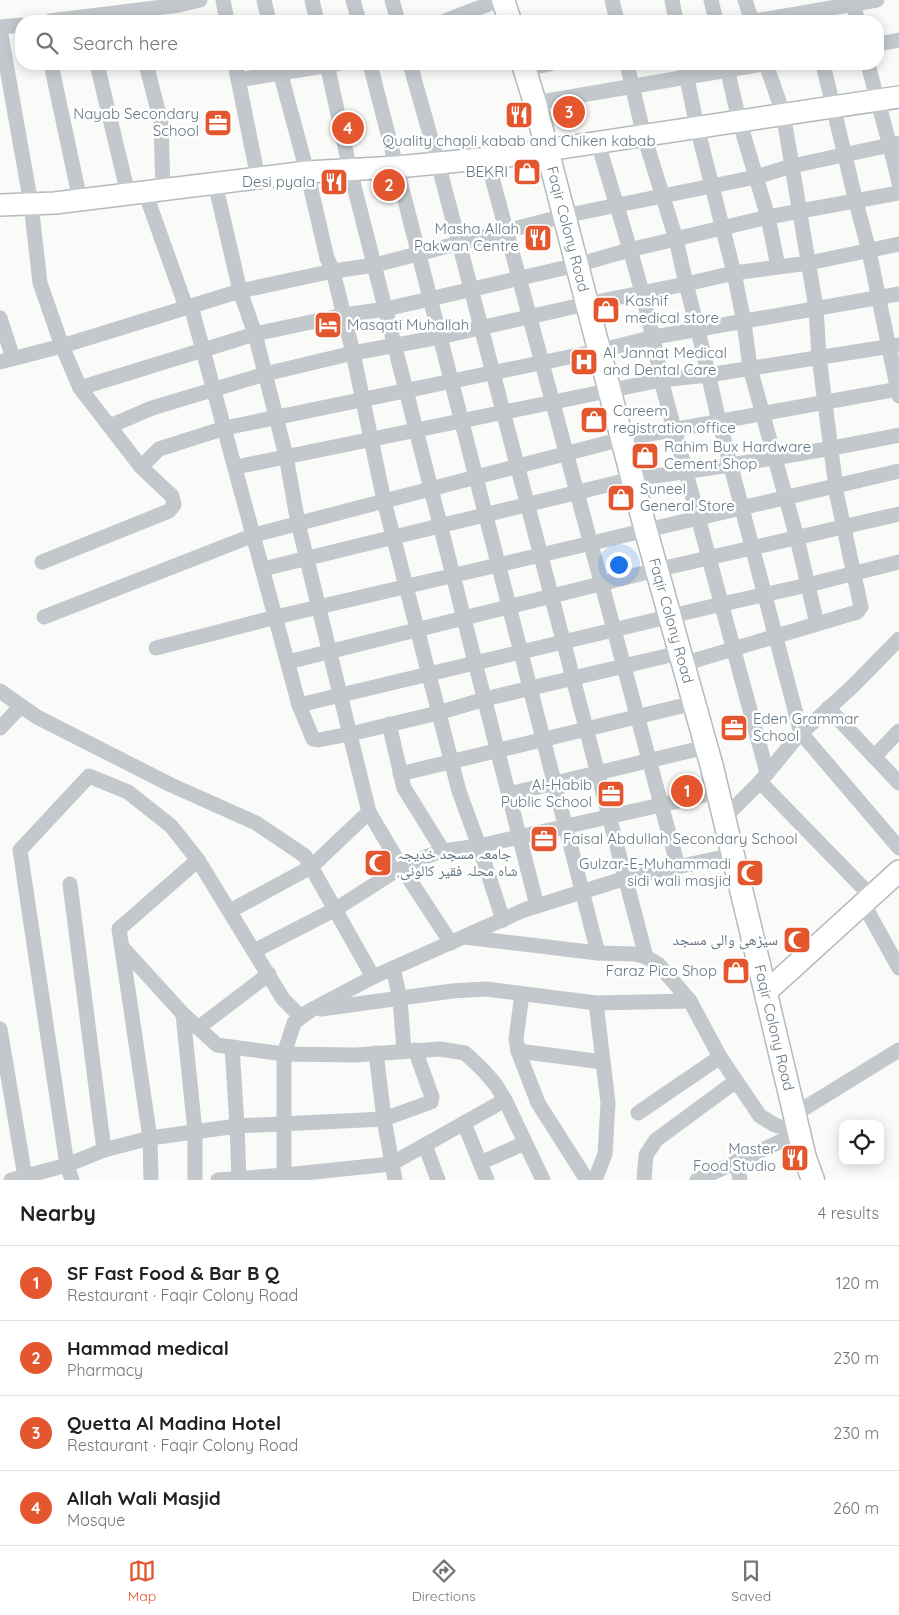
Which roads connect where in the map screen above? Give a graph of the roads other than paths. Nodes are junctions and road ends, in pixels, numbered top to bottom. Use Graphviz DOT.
graph roads {
  1 [pos="200,0"];
  2 [pos="223,0"];
  3 [pos="264,0"];
  4 [pos="312,0"];
  5 [pos="353,0"];
  6 [pos="392,0"];
  7 [pos="499,0"];
  8 [pos="503,0"];
  9 [pos="612,0"];
  10 [pos="672,0"];
  11 [pos="711,0"];
  12 [pos="745,0"];
  13 [pos="877,0"];
  14 [pos="178,2"];
  15 [pos="853,2"];
  16 [pos="133,11"];
  17 [pos="810,11"];
  18 [pos="110,15"];
  19 [pos="226,15"];
  20 [pos="268,15"];
  21 [pos="316,15"];
  22 [pos="357,15"];
  23 [pos="396,15"];
  24 [pos="460,15"];
  25 [pos="508,15"];
  26 [pos="616,15"];
  27 [pos="675,15"];
  28 [pos="715,15"];
  29 [pos="751,15"];
  30 [pos="788,15"];
  31 [pos="856,15"];
  32 [pos="15,26"];
  33 [pos="0,28"];
  34 [pos="899,40"];
  35 [pos="884,43"];
  36 [pos="52,70"];
  37 [pos="99,70"];
  38 [pos="148,70"];
  39 [pos="236,70"];
  40 [pos="272,70"];
  41 [pos="280,70"];
  42 [pos="332,70"];
  43 [pos="372,70"];
  44 [pos="412,70"];
  45 [pos="525,70"];
  46 [pos="628,70"];
  47 [pos="686,70"];
  48 [pos="728,70"];
  49 [pos="767,70"];
  50 [pos="824,70"];
  51 [pos="870,70"];
  52 [pos="238,80"];
  53 [pos="632,86"];
  54 [pos="899,97"];
  55 [pos="877,100"];
  56 [pos="535,103"];
  57 [pos="833,106"];
  58 [pos="783,113"];
  59 [pos="740,120"];
  60 [pos="697,127"];
  61 [pos="644,136"];
  62 [pos="598,143"];
  63 [pos="895,144"];
  64 [pos="547,151"];
  65 [pos="845,156"];
  66 [pos="488,159"];
  67 [pos="438,163"];
  68 [pos="792,166"];
  69 [pos="397,167"];
  70 [pos="350,170"];
  71 [pos="307,172"];
  72 [pos="756,177"];
  73 [pos="258,178"];
  74 [pos="215,183"];
  75 [pos="899,183"];
  76 [pos="713,186"];
  77 [pos="145,192"];
  78 [pos="899,193"];
  79 [pos="663,196"];
  80 [pos="80,200"];
  81 [pos="856,202"];
  82 [pos="31,204"];
  83 [pos="0,205"];
  84 [pos="616,206"];
  85 [pos="800,212"];
  86 [pos="564,216"];
  87 [pos="768,217"];
  88 [pos="724,228"];
  89 [pos="507,231"];
  90 [pos="676,239"];
  91 [pos="460,243"];
  92 [pos="899,244"];
  93 [pos="629,250"];
  94 [pos="869,251"];
  95 [pos="419,254"];
  96 [pos="809,263"];
  97 [pos="375,265"];
  98 [pos="577,265"];
  99 [pos="778,267"];
  100 [pos="333,271"];
  101 [pos="734,273"];
  102 [pos="520,278"];
  103 [pos="686,284"];
  104 [pos="472,289"];
  105 [pos="240,291"];
  106 [pos="643,293"];
  107 [pos="899,294"];
  108 [pos="430,298"];
  109 [pos="880,298"];
  110 [pos="586,304"];
  111 [pos="189,307"];
  112 [pos="386,308"];
  113 [pos="816,308"];
  114 [pos="344,315"];
  115 [pos="530,317"];
  116 [pos="0,318"];
  117 [pos="744,322"];
  118 [pos="482,328"];
  119 [pos="698,330"];
  120 [pos="256,334"];
  121 [pos="440,337"];
  122 [pos="654,337"];
  123 [pos="396,345"];
  124 [pos="894,345"];
  125 [pos="62,346"];
  126 [pos="204,350"];
  127 [pos="598,351"];
  128 [pos="353,353"];
  129 [pos="819,357"];
  130 [pos="6,360"];
  131 [pos="542,362"];
  132 [pos="750,368"];
  133 [pos="494,372"];
  134 [pos="265,374"];
  135 [pos="708,375"];
  136 [pos="661,380"];
  137 [pos="452,381"];
  138 [pos="80,388"];
  139 [pos="215,389"];
  140 [pos="407,390"];
  141 [pos="609,392"];
  142 [pos="898,392"];
  143 [pos="364,400"];
  144 [pos="824,402"];
  145 [pos="553,403"];
  146 [pos="504,413"];
  147 [pos="763,413"];
  148 [pos="276,417"];
  149 [pos="462,421"];
  150 [pos="719,421"];
  151 [pos="110,426"];
  152 [pos="225,428"];
  153 [pos="675,429"];
  154 [pos="417,430"];
  155 [pos="899,435"];
  156 [pos="622,439"];
  157 [pos="370,440"];
  158 [pos="831,449"];
  159 [pos="567,453"];
  160 [pos="286,456"];
  161 [pos="775,458"];
  162 [pos="731,465"];
  163 [pos="518,466"];
  164 [pos="141,467"];
  165 [pos="236,467"];
  166 [pos="899,471"];
  167 [pos="687,472"];
  168 [pos="476,477"];
  169 [pos="632,479"];
  170 [pos="836,487"];
  171 [pos="431,488"];
  172 [pos="577,492"];
  173 [pos="786,498"];
  174 [pos="384,501"];
  175 [pos="528,504"];
  176 [pos="742,509"];
  177 [pos="486,514"];
  178 [pos="899,514"];
  179 [pos="699,518"];
  180 [pos="298,523"];
  181 [pos="441,526"];
  182 [pos="844,526"];
  183 [pos="646,531"];
  184 [pos="254,534"];
  185 [pos="393,537"];
  186 [pos="797,538"];
  187 [pos="591,544"];
  188 [pos="753,547"];
  189 [pos="541,555"];
  190 [pos="307,558"];
  191 [pos="710,558"];
  192 [pos="42,562"];
  193 [pos="899,562"];
  194 [pos="499,565"];
  195 [pos="263,569"];
  196 [pos="656,570"];
  197 [pos="854,573"];
  198 [pos="454,576"];
  199 [pos="602,583"];
  200 [pos="808,586"];
  201 [pos="406,587"];
  202 [pos="764,594"];
  203 [pos="552,596"];
  204 [pos="722,604"];
  205 [pos="319,607"];
  206 [pos="509,607"];
  207 [pos="669,616"];
  208 [pos="44,617"];
  209 [pos="276,617"];
  210 [pos="464,618"];
  211 [pos="817,624"];
  212 [pos="417,630"];
  213 [pos="614,630"];
  214 [pos="775,636"];
  215 [pos="564,642"];
  216 [pos="897,646"];
  217 [pos="156,648"];
  218 [pos="734,649"];
  219 [pos="330,652"];
  220 [pos="521,652"];
  221 [pos="681,659"];
  222 [pos="288,662"];
  223 [pos="476,663"];
  224 [pos="624,666"];
  225 [pos="428,674"];
  226 [pos="574,678"];
  227 [pos="530,688"];
  228 [pos="0,691"];
  229 [pos="340,695"];
  230 [pos="485,699"];
  231 [pos="694,703"];
  232 [pos="300,705"];
  233 [pos="21,706"];
  234 [pos="828,708"];
  235 [pos="438,713"];
  236 [pos="637,716"];
  237 [pos="389,724"];
  238 [pos="0,728"];
  239 [pos="587,729"];
  240 [pos="899,731"];
  241 [pos="801,733"];
  242 [pos="350,734"];
  243 [pos="544,740"];
  244 [pos="706,747"];
  245 [pos="498,751"];
  246 [pos="874,757"];
  247 [pos="649,761"];
  248 [pos="451,762"];
  249 [pos="598,773"];
  250 [pos="400,774"];
  251 [pos="764,777"];
  252 [pos="555,783"];
  253 [pos="899,783"];
  254 [pos="718,792"];
  255 [pos="509,794"];
  256 [pos="661,805"];
  257 [pos="369,812"];
  258 [pos="610,816"];
  259 [pos="724,818"];
  260 [pos="566,826"];
  261 [pos="520,836"];
  262 [pos="479,846"];
  263 [pos="899,848"];
  264 [pos="443,851"];
  265 [pos="733,855"];
  266 [pos="198,860"];
  267 [pos="311,867"];
  268 [pos="678,867"];
  269 [pos="402,868"];
  270 [pos="626,878"];
  271 [pos="896,879"];
  272 [pos="70,884"];
  273 [pos="582,892"];
  274 [pos="867,900"];
  275 [pos="538,906"];
  276 [pos="336,909"];
  277 [pos="230,911"];
  278 [pos="503,920"];
  279 [pos="457,940"];
  280 [pos="122,947"];
  281 [pos="254,951"];
  282 [pos="598,953"];
  283 [pos="646,957"];
  284 [pos="393,968"];
  285 [pos="899,968"];
  286 [pos="268,974"];
  287 [pos="373,977"];
  288 [pos="766,992"];
  289 [pos="522,994"];
  290 [pos="400,998"];
  291 [pos="690,1001"];
  292 [pos="596,1003"];
  293 [pos="306,1013"];
  294 [pos="183,1014"];
  295 [pos="198,1028"];
  296 [pos="0,1029"];
  297 [pos="232,1047"];
  298 [pos="899,1050"];
  299 [pos="410,1051"];
  300 [pos="518,1051"];
  301 [pos="376,1053"];
  302 [pos="284,1054"];
  303 [pos="720,1057"];
  304 [pos="603,1062"];
  305 [pos="736,1081"];
  306 [pos="505,1100"];
  307 [pos="638,1113"];
  308 [pos="384,1119"];
  309 [pos="285,1123"];
  310 [pos="464,1123"];
  311 [pos="797,1123"];
  312 [pos="237,1126"];
  313 [pos="195,1132"];
  314 [pos="150,1138"];
  315 [pos="526,1143"];
  316 [pos="425,1145"];
  317 [pos="104,1150"];
  318 [pos="736,1161"];
  319 [pos="480,1163"];
  320 [pos="391,1164"];
  321 [pos="67,1165"];
  322 [pos="18,1178"];
  323 [pos="284,1178"];
  324 [pos="239,1179"];
  325 [pos="72,1180"];
  326 [pos="151,1180"];
  327 [pos="195,1180"];
  328 [pos="218,1180"];
  329 [pos="395,1180"];
  330 [pos="438,1180"];
  331 [pos="487,1180"];
  332 [pos="543,1180"];
  333 [pos="586,1180"];
  334 [pos="595,1180"];
  335 [pos="644,1180"];
  336 [pos="697,1180"];
  337 [pos="740,1180"];
  338 [pos="813,1180"];
  1 -- 14 [label="street"];
  2 -- 19 [label="street"];
  3 -- 20 [label="street"];
  4 -- 21 [label="street"];
  5 -- 22 [label="street"];
  6 -- 23 [label="street"];
  7 -- 24 [label="street"];
  8 -- 25 [label="main road"];
  9 -- 26 [label="street"];
  10 -- 27 [label="street"];
  11 -- 28 [label="street"];
  12 -- 29 [label="street"];
  13 -- 15 [label="street"];
  14 -- 16 [label="street"];
  15 -- 17 [label="street"];
  15 -- 31 [label="street"];
  16 -- 18 [label="street"];
  17 -- 30 [label="street"];
  32 -- 33 [label="street"];
  33 -- 82 [label="street"];
  34 -- 35 [label="street"];
  36 -- 80 [label="street"];
  37 -- 77 [label="street"];
  38 -- 77 [label="street"];
  39 -- 52 [label="street"];
  40 -- 52 [label="street"];
  41 -- 71 [label="street"];
  42 -- 70 [label="street"];
  43 -- 69 [label="street"];
  44 -- 67 [label="street"];
  45 -- 56 [label="main road, Faqir Colony Road"];
  46 -- 53 [label="street"];
  47 -- 53 [label="street"];
  47 -- 60 [label="street"];
  48 -- 59 [label="street"];
  49 -- 58 [label="street"];
  50 -- 57 [label="street"];
  51 -- 55 [label="street"];
  52 -- 73 [label="street"];
  53 -- 56 [label="street"];
  53 -- 61 [label="street"];
  54 -- 55 [label="main road"];
  55 -- 57 [label="main road"];
  55 -- 63 [label="street"];
  56 -- 64 [label="main road, Faqir Colony Road"];
  57 -- 58 [label="main road"];
  57 -- 65 [label="street"];
  58 -- 59 [label="main road"];
  58 -- 68 [label="street"];
  59 -- 60 [label="main road"];
  59 -- 72 [label="street"];
  60 -- 61 [label="main road"];
  60 -- 76 [label="street"];
  61 -- 62 [label="main road"];
  61 -- 79 [label="street"];
  62 -- 64 [label="main road"];
  62 -- 84 [label="street"];
  63 -- 65 [label="street"];
  63 -- 75 [label="street"];
  64 -- 66 [label="main road"];
  64 -- 86 [label="main road, Faqir Colony Road"];
  65 -- 68 [label="street"];
  65 -- 81 [label="street"];
  66 -- 67 [label="main road"];
  66 -- 89 [label="street"];
  67 -- 69 [label="main road"];
  67 -- 91 [label="street"];
  68 -- 72 [label="street"];
  68 -- 85 [label="street"];
  69 -- 70 [label="main road"];
  69 -- 95 [label="street"];
  70 -- 71 [label="main road"];
  70 -- 97 [label="street"];
  71 -- 73 [label="main road"];
  71 -- 100 [label="street"];
  72 -- 76 [label="street"];
  72 -- 87 [label="street"];
  73 -- 74 [label="main road"];
  74 -- 77 [label="main road"];
  74 -- 105 [label="street"];
  76 -- 79 [label="street"];
  76 -- 88 [label="street"];
  77 -- 80 [label="main road"];
  77 -- 111 [label="street"];
  78 -- 81 [label="street"];
  79 -- 84 [label="street"];
  79 -- 90 [label="street"];
  80 -- 82 [label="main road"];
  81 -- 85 [label="street"];
  81 -- 94 [label="street"];
  82 -- 83 [label="main road"];
  82 -- 125 [label="street"];
  84 -- 86 [label="street"];
  84 -- 93 [label="street"];
  85 -- 87 [label="street"];
  85 -- 96 [label="street"];
  86 -- 89 [label="street"];
  86 -- 98 [label="main road, Faqir Colony Road"];
  87 -- 88 [label="street"];
  87 -- 99 [label="street"];
  88 -- 90 [label="street"];
  88 -- 101 [label="street"];
  89 -- 91 [label="street"];
  89 -- 102 [label="street"];
  90 -- 93 [label="street"];
  90 -- 103 [label="street"];
  91 -- 95 [label="street"];
  91 -- 104 [label="street"];
  92 -- 94 [label="street"];
  93 -- 98 [label="street"];
  93 -- 106 [label="street"];
  94 -- 96 [label="street"];
  94 -- 109 [label="street"];
  95 -- 97 [label="street"];
  95 -- 108 [label="street"];
  96 -- 99 [label="street"];
  96 -- 113 [label="street"];
  97 -- 100 [label="street"];
  97 -- 112 [label="street"];
  98 -- 102 [label="street"];
  98 -- 110 [label="main road, Faqir Colony Road"];
  99 -- 101 [label="street"];
  100 -- 105 [label="street"];
  100 -- 114 [label="street"];
  101 -- 103 [label="street"];
  101 -- 117 [label="street"];
  102 -- 104 [label="street"];
  102 -- 115 [label="street"];
  103 -- 106 [label="street"];
  103 -- 119 [label="street"];
  104 -- 108 [label="street"];
  104 -- 118 [label="street"];
  105 -- 111 [label="street"];
  105 -- 120 [label="street"];
  106 -- 110 [label="street"];
  106 -- 122 [label="street"];
  107 -- 109 [label="street"];
  108 -- 112 [label="street"];
  108 -- 121 [label="street"];
  109 -- 113 [label="street"];
  109 -- 124 [label="street"];
  110 -- 115 [label="street"];
  110 -- 127 [label="main road, Faqir Colony Road"];
  111 -- 125 [label="street"];
  111 -- 126 [label="street"];
  112 -- 114 [label="street"];
  112 -- 123 [label="street"];
  113 -- 117 [label="street"];
  113 -- 129 [label="street"];
  114 -- 120 [label="street"];
  114 -- 128 [label="street"];
  115 -- 118 [label="street"];
  115 -- 131 [label="street"];
  116 -- 130 [label="street"];
  117 -- 119 [label="street"];
  117 -- 132 [label="street"];
  118 -- 121 [label="street"];
  118 -- 133 [label="street"];
  119 -- 122 [label="street"];
  119 -- 135 [label="street"];
  120 -- 126 [label="street"];
  120 -- 134 [label="street"];
  121 -- 123 [label="street"];
  121 -- 137 [label="street"];
  122 -- 127 [label="street"];
  122 -- 136 [label="street"];
  123 -- 128 [label="street"];
  123 -- 140 [label="street"];
  124 -- 129 [label="street"];
  124 -- 142 [label="street"];
  125 -- 130 [label="street"];
  125 -- 138 [label="street"];
  126 -- 138 [label="street"];
  126 -- 139 [label="street"];
  127 -- 131 [label="street"];
  127 -- 141 [label="main road, Faqir Colony Road"];
  128 -- 134 [label="street"];
  128 -- 143 [label="street"];
  129 -- 132 [label="street"];
  129 -- 144 [label="street"];
  131 -- 133 [label="street"];
  131 -- 145 [label="street"];
  132 -- 135 [label="street"];
  132 -- 147 [label="street"];
  133 -- 137 [label="street"];
  133 -- 146 [label="street"];
  134 -- 139 [label="street"];
  134 -- 148 [label="street"];
  135 -- 136 [label="street"];
  135 -- 150 [label="street"];
  136 -- 141 [label="street"];
  136 -- 153 [label="street"];
  137 -- 140 [label="street"];
  137 -- 149 [label="street"];
  138 -- 151 [label="street"];
  139 -- 151 [label="street"];
  139 -- 152 [label="street"];
  140 -- 143 [label="street"];
  140 -- 154 [label="street"];
  141 -- 145 [label="street"];
  141 -- 156 [label="main road, Faqir Colony Road"];
  142 -- 144 [label="street"];
  143 -- 148 [label="street"];
  143 -- 157 [label="street"];
  144 -- 147 [label="street"];
  144 -- 158 [label="street"];
  145 -- 146 [label="street"];
  145 -- 159 [label="street"];
  146 -- 149 [label="street"];
  146 -- 163 [label="street"];
  147 -- 150 [label="street"];
  147 -- 161 [label="street"];
  148 -- 152 [label="street"];
  148 -- 160 [label="street"];
  149 -- 154 [label="street"];
  149 -- 168 [label="street"];
  150 -- 153 [label="street"];
  150 -- 162 [label="street"];
  151 -- 164 [label="street"];
  152 -- 164 [label="street"];
  152 -- 165 [label="street"];
  153 -- 156 [label="street"];
  153 -- 167 [label="street"];
  154 -- 157 [label="street"];
  154 -- 171 [label="street"];
  155 -- 158 [label="street"];
  156 -- 159 [label="street"];
  156 -- 169 [label="main road, Faqir Colony Road"];
  157 -- 160 [label="street"];
  157 -- 174 [label="street"];
  158 -- 161 [label="street"];
  158 -- 170 [label="street"];
  159 -- 163 [label="street"];
  159 -- 172 [label="street"];
  160 -- 165 [label="street"];
  160 -- 180 [label="street"];
  161 -- 162 [label="street"];
  161 -- 173 [label="street"];
  162 -- 167 [label="street"];
  162 -- 176 [label="street"];
  163 -- 168 [label="street"];
  163 -- 175 [label="street"];
  164 -- 192 [label="street"];
  165 -- 184 [label="street"];
  166 -- 170 [label="street"];
  167 -- 169 [label="street"];
  167 -- 179 [label="street"];
  168 -- 171 [label="street"];
  168 -- 177 [label="street"];
  169 -- 172 [label="street"];
  169 -- 183 [label="main road, Faqir Colony Road"];
  170 -- 173 [label="street"];
  170 -- 182 [label="street"];
  171 -- 174 [label="street"];
  171 -- 181 [label="street"];
  172 -- 175 [label="street"];
  172 -- 187 [label="street"];
  173 -- 176 [label="street"];
  173 -- 186 [label="street"];
  174 -- 180 [label="street"];
  174 -- 185 [label="street"];
  175 -- 177 [label="street"];
  175 -- 189 [label="street"];
  176 -- 179 [label="street"];
  176 -- 188 [label="street"];
  177 -- 181 [label="street"];
  177 -- 194 [label="street"];
  178 -- 182 [label="street"];
  179 -- 183 [label="street"];
  179 -- 191 [label="street"];
  180 -- 184 [label="street"];
  180 -- 190 [label="street"];
  181 -- 185 [label="street"];
  181 -- 198 [label="street"];
  182 -- 186 [label="street"];
  182 -- 197 [label="street"];
  183 -- 187 [label="street"];
  183 -- 196 [label="main road, Faqir Colony Road"];
  184 -- 195 [label="street"];
  184 -- 208 [label="street"];
  185 -- 190 [label="street"];
  185 -- 201 [label="street"];
  186 -- 188 [label="street"];
  186 -- 200 [label="street"];
  187 -- 189 [label="street"];
  187 -- 199 [label="street"];
  188 -- 191 [label="street"];
  188 -- 202 [label="street"];
  189 -- 194 [label="street"];
  189 -- 203 [label="street"];
  190 -- 195 [label="street"];
  190 -- 205 [label="street"];
  191 -- 196 [label="street"];
  191 -- 204 [label="street"];
  193 -- 197 [label="street"];
  194 -- 198 [label="street"];
  194 -- 206 [label="street"];
  195 -- 209 [label="street"];
  196 -- 199 [label="street"];
  196 -- 207 [label="main road, Faqir Colony Road"];
  197 -- 200 [label="street"];
  197 -- 211 [label="street"];
  198 -- 201 [label="street"];
  198 -- 210 [label="street"];
  199 -- 203 [label="street"];
  199 -- 213 [label="street"];
  200 -- 202 [label="street"];
  200 -- 211 [label="street"];
  201 -- 205 [label="street"];
  201 -- 212 [label="street"];
  202 -- 204 [label="street"];
  202 -- 214 [label="street"];
  203 -- 206 [label="street"];
  203 -- 215 [label="street"];
  204 -- 207 [label="street"];
  204 -- 218 [label="street"];
  205 -- 209 [label="street"];
  205 -- 219 [label="street"];
  206 -- 210 [label="street"];
  206 -- 220 [label="street"];
  207 -- 213 [label="street"];
  207 -- 221 [label="main road, Faqir Colony Road"];
  209 -- 217 [label="street"];
  209 -- 222 [label="street"];
  210 -- 212 [label="street"];
  210 -- 223 [label="street"];
  211 -- 214 [label="street"];
  212 -- 219 [label="street"];
  212 -- 225 [label="street"];
  213 -- 215 [label="street"];
  213 -- 224 [label="street"];
  214 -- 218 [label="street"];
  214 -- 241 [label="street"];
  215 -- 220 [label="street"];
  215 -- 226 [label="street"];
  216 -- 234 [label="street"];
  218 -- 221 [label="street"];
  218 -- 251 [label="street"];
  219 -- 222 [label="street"];
  219 -- 229 [label="street"];
  220 -- 223 [label="street"];
  220 -- 227 [label="street"];
  221 -- 224 [label="street"];
  221 -- 231 [label="main road, Faqir Colony Road"];
  222 -- 232 [label="street"];
  223 -- 225 [label="street"];
  223 -- 230 [label="street"];
  224 -- 226 [label="street"];
  224 -- 236 [label="street"];
  225 -- 229 [label="street"];
  225 -- 235 [label="street"];
  226 -- 227 [label="street"];
  226 -- 239 [label="street"];
  227 -- 230 [label="street"];
  227 -- 243 [label="street"];
  228 -- 233 [label="street"];
  229 -- 232 [label="street"];
  229 -- 242 [label="street"];
  230 -- 235 [label="street"];
  230 -- 245 [label="street"];
  231 -- 236 [label="street"];
  231 -- 244 [label="main road, Faqir Colony Road"];
  232 -- 242 [label="street"];
  233 -- 238 [label="street"];
  233 -- 267 [label="street"];
  234 -- 241 [label="street"];
  234 -- 246 [label="street"];
  235 -- 237 [label="street"];
  235 -- 248 [label="street"];
  236 -- 239 [label="street"];
  236 -- 247 [label="street"];
  237 -- 242 [label="street"];
  237 -- 250 [label="street"];
  239 -- 243 [label="street"];
  239 -- 249 [label="street"];
  240 -- 246 [label="street"];
  241 -- 251 [label="street"];
  241 -- 263 [label="street"];
  242 -- 257 [label="street"];
  243 -- 245 [label="street"];
  243 -- 252 [label="street"];
  244 -- 247 [label="street"];
  244 -- 254 [label="main road, Faqir Colony Road"];
  245 -- 248 [label="street"];
  245 -- 255 [label="street"];
  246 -- 253 [label="street"];
  247 -- 249 [label="street"];
  247 -- 256 [label="street"];
  248 -- 250 [label="street"];
  248 -- 262 [label="street"];
  249 -- 252 [label="street"];
  249 -- 258 [label="street"];
  250 -- 264 [label="street"];
  251 -- 259 [label="street"];
  251 -- 274 [label="street"];
  252 -- 255 [label="street"];
  252 -- 260 [label="street"];
  254 -- 256 [label="street"];
  254 -- 259 [label="main road, Faqir Colony Road"];
  255 -- 261 [label="street"];
  256 -- 258 [label="street"];
  256 -- 268 [label="street"];
  257 -- 267 [label="street"];
  257 -- 269 [label="street"];
  258 -- 260 [label="street"];
  258 -- 270 [label="street"];
  259 -- 265 [label="main road, Faqir Colony Road"];
  260 -- 261 [label="street"];
  260 -- 273 [label="street"];
  261 -- 262 [label="street"];
  261 -- 275 [label="street"];
  262 -- 264 [label="street"];
  262 -- 278 [label="street"];
  264 -- 269 [label="street"];
  265 -- 268 [label="street"];
  265 -- 288 [label="main road, Faqir Colony Road"];
  266 -- 277 [label="street"];
  266 -- 280 [label="street"];
  266 -- 321 [label="street"];
  267 -- 276 [label="street"];
  267 -- 277 [label="street"];
  268 -- 270 [label="street"];
  269 -- 276 [label="street"];
  269 -- 279 [label="street"];
  270 -- 273 [label="street"];
  270 -- 283 [label="street"];
  271 -- 274 [label="main road"];
  272 -- 317 [label="street"];
  273 -- 275 [label="street"];
  273 -- 282 [label="street"];
  274 -- 285 [label="street"];
  274 -- 288 [label="main road"];
  275 -- 278 [label="street"];
  276 -- 281 [label="street"];
  276 -- 287 [label="street"];
  277 -- 281 [label="street"];
  278 -- 279 [label="street"];
  279 -- 282 [label="street"];
  279 -- 284 [label="street"];
  280 -- 294 [label="street"];
  280 -- 314 [label="street"];
  281 -- 286 [label="street"];
  282 -- 283 [label="street"];
  283 -- 291 [label="street"];
  284 -- 287 [label="street"];
  284 -- 290 [label="street"];
  286 -- 293 [label="street"];
  286 -- 295 [label="street"];
  287 -- 293 [label="street"];
  288 -- 311 [label="main road, Faqir Colony Road"];
  289 -- 290 [label="street"];
  289 -- 292 [label="street"];
  289 -- 300 [label="street"];
  290 -- 293 [label="street"];
  290 -- 299 [label="street"];
  291 -- 292 [label="street"];
  291 -- 303 [label="street"];
  292 -- 304 [label="street"];
  293 -- 302 [label="street"];
  294 -- 295 [label="street"];
  294 -- 313 [label="street"];
  295 -- 297 [label="street"];
  296 -- 322 [label="street"];
  297 -- 302 [label="street"];
  297 -- 312 [label="street"];
  298 -- 311 [label="street"];
  299 -- 301 [label="street"];
  299 -- 306 [label="street"];
  299 -- 308 [label="street"];
  300 -- 304 [label="street"];
  300 -- 333 [label="street"];
  301 -- 302 [label="street"];
  301 -- 308 [label="street"];
  302 -- 309 [label="street"];
  303 -- 305 [label="street"];
  303 -- 307 [label="street"];
  304 -- 334 [label="street"];
  305 -- 311 [label="street"];
  305 -- 335 [label="street"];
  306 -- 310 [label="street"];
  306 -- 315 [label="street"];
  308 -- 309 [label="street"];
  308 -- 320 [label="street"];
  309 -- 312 [label="street"];
  309 -- 323 [label="street"];
  310 -- 316 [label="street"];
  310 -- 319 [label="street"];
  311 -- 318 [label="street"];
  311 -- 338 [label="main road, Faqir Colony Road"];
  312 -- 313 [label="street"];
  312 -- 324 [label="street"];
  313 -- 314 [label="street"];
  313 -- 327 [label="street"];
  314 -- 317 [label="street"];
  314 -- 326 [label="street"];
  315 -- 319 [label="street"];
  315 -- 332 [label="street"];
  316 -- 320 [label="street"];
  316 -- 330 [label="street"];
  317 -- 321 [label="street"];
  318 -- 336 [label="street"];
  318 -- 337 [label="street"];
  319 -- 331 [label="street"];
  320 -- 323 [label="street"];
  320 -- 329 [label="street"];
  321 -- 322 [label="street"];
  321 -- 325 [label="street"];
  323 -- 324 [label="street"];
  324 -- 328 [label="street"];
}
